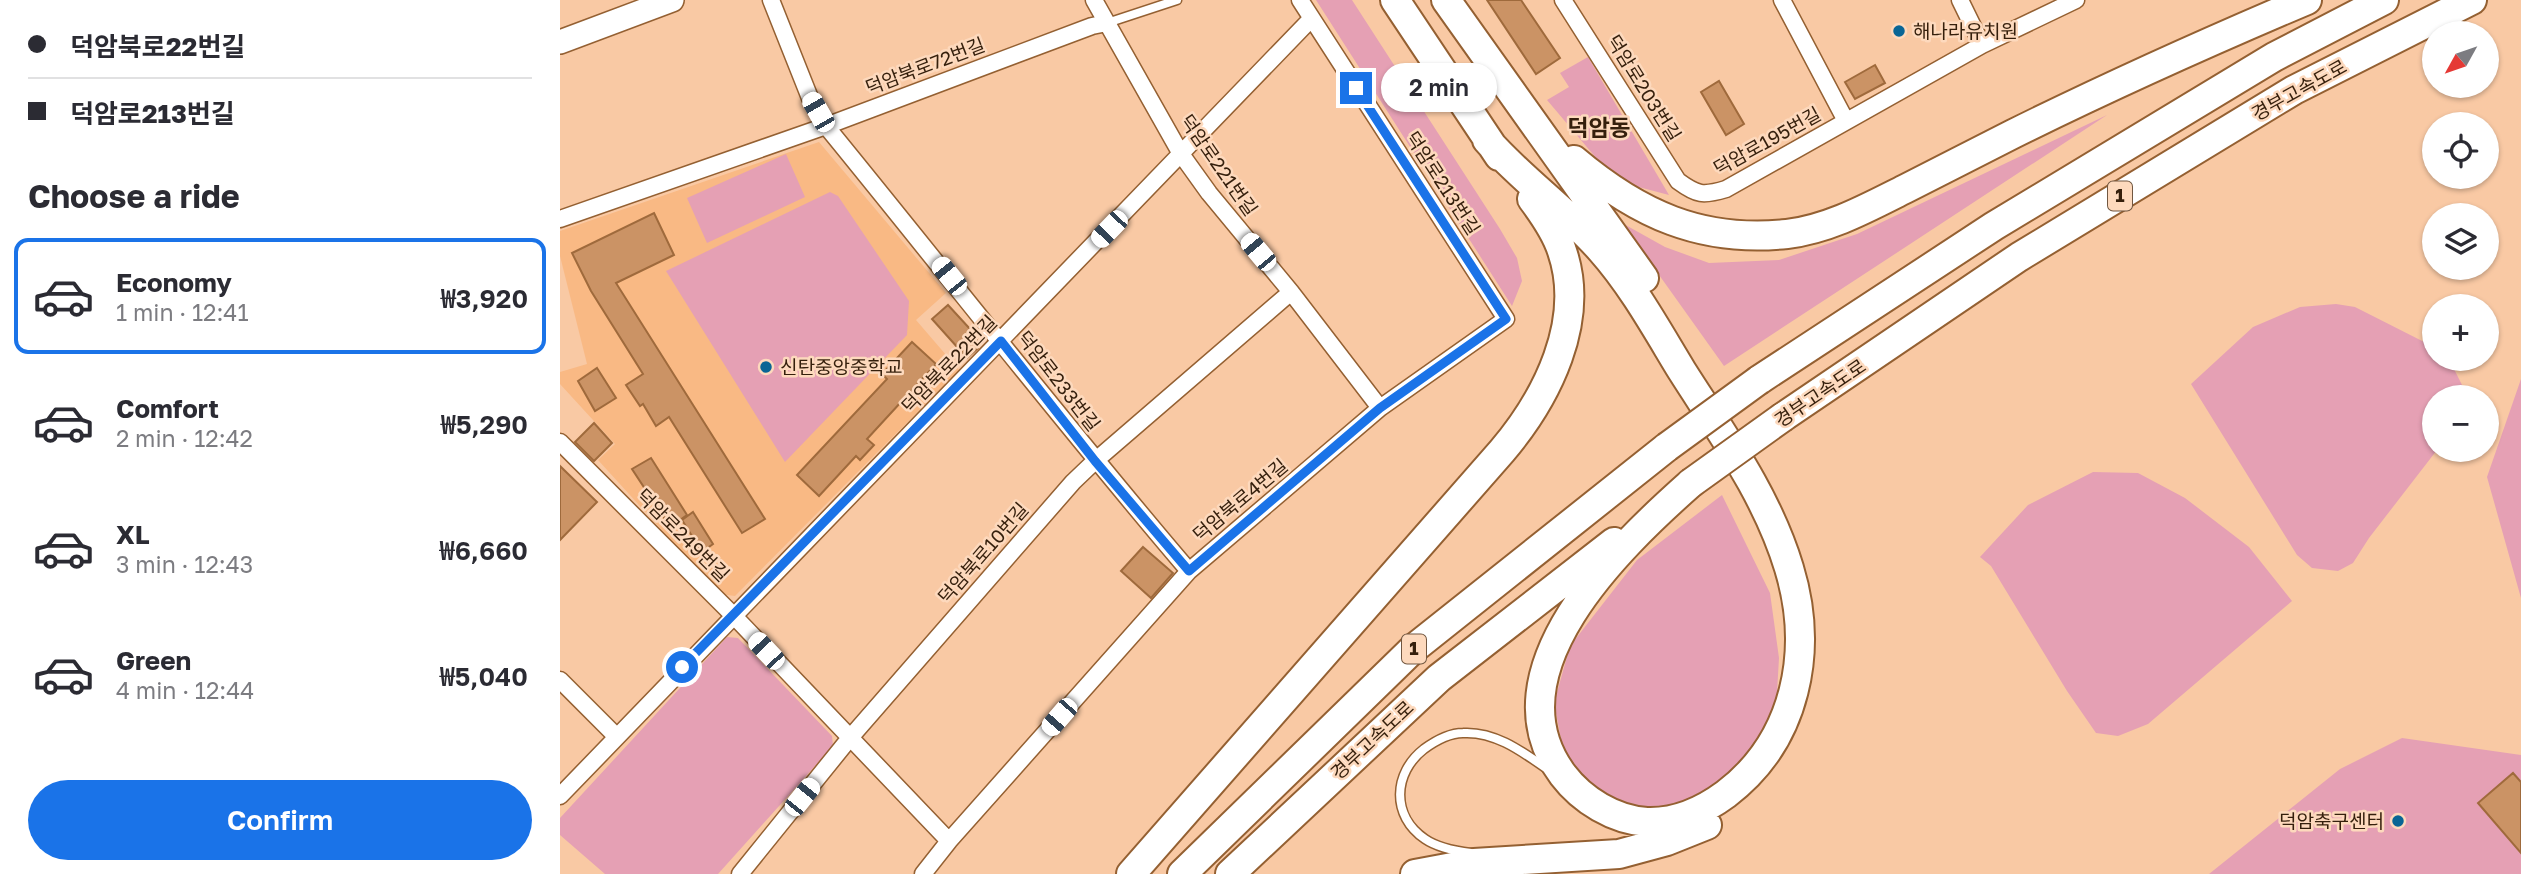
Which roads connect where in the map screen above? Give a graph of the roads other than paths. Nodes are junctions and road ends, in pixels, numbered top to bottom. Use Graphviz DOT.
graph roads {
  1 [pos="672,0"];
  2 [pos="771,0"];
  3 [pos="1094,0"];
  4 [pos="1177,0"];
  5 [pos="1300,0"];
  6 [pos="1395,0"];
  7 [pos="1447,0"];
  8 [pos="1563,0"];
  9 [pos="1782,0"];
  10 [pos="1961,0"];
  11 [pos="2076,0"];
  12 [pos="2307,0"];
  13 [pos="2384,0"];
  14 [pos="2472,0"];
  15 [pos="1311,19"];
  16 [pos="1107,23"];
  17 [pos="560,42"];
  18 [pos="1982,45"];
  19 [pos="1846,121"];
  20 [pos="1535,125"];
  21 [pos="826,126"];
  22 [pos="1487,140"];
  23 [pos="1181,154"];
  24 [pos="1695,193"];
  25 [pos="560,219"];
  26 [pos="1291,292"];
  27 [pos="1506,319"];
  28 [pos="1001,341"];
  29 [pos="1380,408"];
  30 [pos="560,442"];
  31 [pos="1095,461"];
  32 [pos="1691,483"];
  33 [pos="1189,571"];
  34 [pos="733,615"];
  35 [pos="560,680"];
  36 [pos="616,736"];
  37 [pos="849,739"];
  38 [pos="1575,789"];
  39 [pos="560,796"];
  40 [pos="948,842"];
  41 [pos="1511,859"];
  42 [pos="740,874"];
  43 [pos="923,874"];
  44 [pos="1131,874"];
  45 [pos="1182,874"];
  46 [pos="1230,874"];
  47 [pos="1415,874"];
  1 -- 17 [label="street"];
  2 -- 21 [label="street, 덕암로233번길"];
  3 -- 16 [label="street, 덕암로221번길"];
  4 -- 16 [label="lane"];
  5 -- 15 [label="street, 덕암로213번길"];
  6 -- 22 [label="highway"];
  7 -- 20 [label="highway"];
  8 -- 24 [label="street, 덕암로203번길"];
  9 -- 19 [label="street, 덕암로195번길"];
  10 -- 18 [label="street"];
  11 -- 18 [label="street"];
  12 -- 20 [label="highway"];
  13 -- 45 [label="highway, 경부고속도로 / 1, bridge"];
  14 -- 32 [label="highway, 경부고속도로 / 1, bridge"];
  15 -- 23 [label="street, 덕암북로22번길"];
  15 -- 27 [label="street, 덕암로213번길"];
  16 -- 21 [label="street, 덕암북로72번길"];
  16 -- 23 [label="street, 덕암로221번길"];
  18 -- 19 [label="street"];
  19 -- 24 [label="street, 덕암로195번길"];
  20 -- 41 [label="highway"];
  21 -- 25 [label="street, 덕암북로72번길"];
  21 -- 28 [label="street, 덕암로233번길"];
  22 -- 38 [label="highway"];
  22 -- 44 [label="highway"];
  23 -- 26 [label="street, 덕암로221번길"];
  23 -- 28 [label="street, 덕암북로22번길"];
  26 -- 29 [label="street, 덕암로221번길"];
  26 -- 31 [label="street, 덕암북로10번길"];
  27 -- 29 [label="street, 덕암북로4번길"];
  28 -- 31 [label="street, 덕암로233번길"];
  28 -- 34 [label="street, 덕암북로22번길"];
  29 -- 33 [label="street, 덕암북로4번길"];
  30 -- 34 [label="street, 덕암로249번길"];
  31 -- 33 [label="street, 덕암로233번길"];
  31 -- 37 [label="street, 덕암북로10번길"];
  32 -- 38 [label="highway"];
  32 -- 46 [label="highway, 경부고속도로 / 1"];
  33 -- 40 [label="street, 덕암북로4번길"];
  34 -- 36 [label="street, 덕암북로22번길"];
  34 -- 37 [label="street, 덕암로249번길"];
  35 -- 36 [label="street"];
  36 -- 39 [label="street, 덕암북로22번길"];
  37 -- 40 [label="street, 덕암로249번길"];
  37 -- 42 [label="street, 덕암북로10번길"];
  38 -- 41 [label="lane"];
  40 -- 43 [label="street, 덕암북로4번길"];
  41 -- 47 [label="highway"];
}
